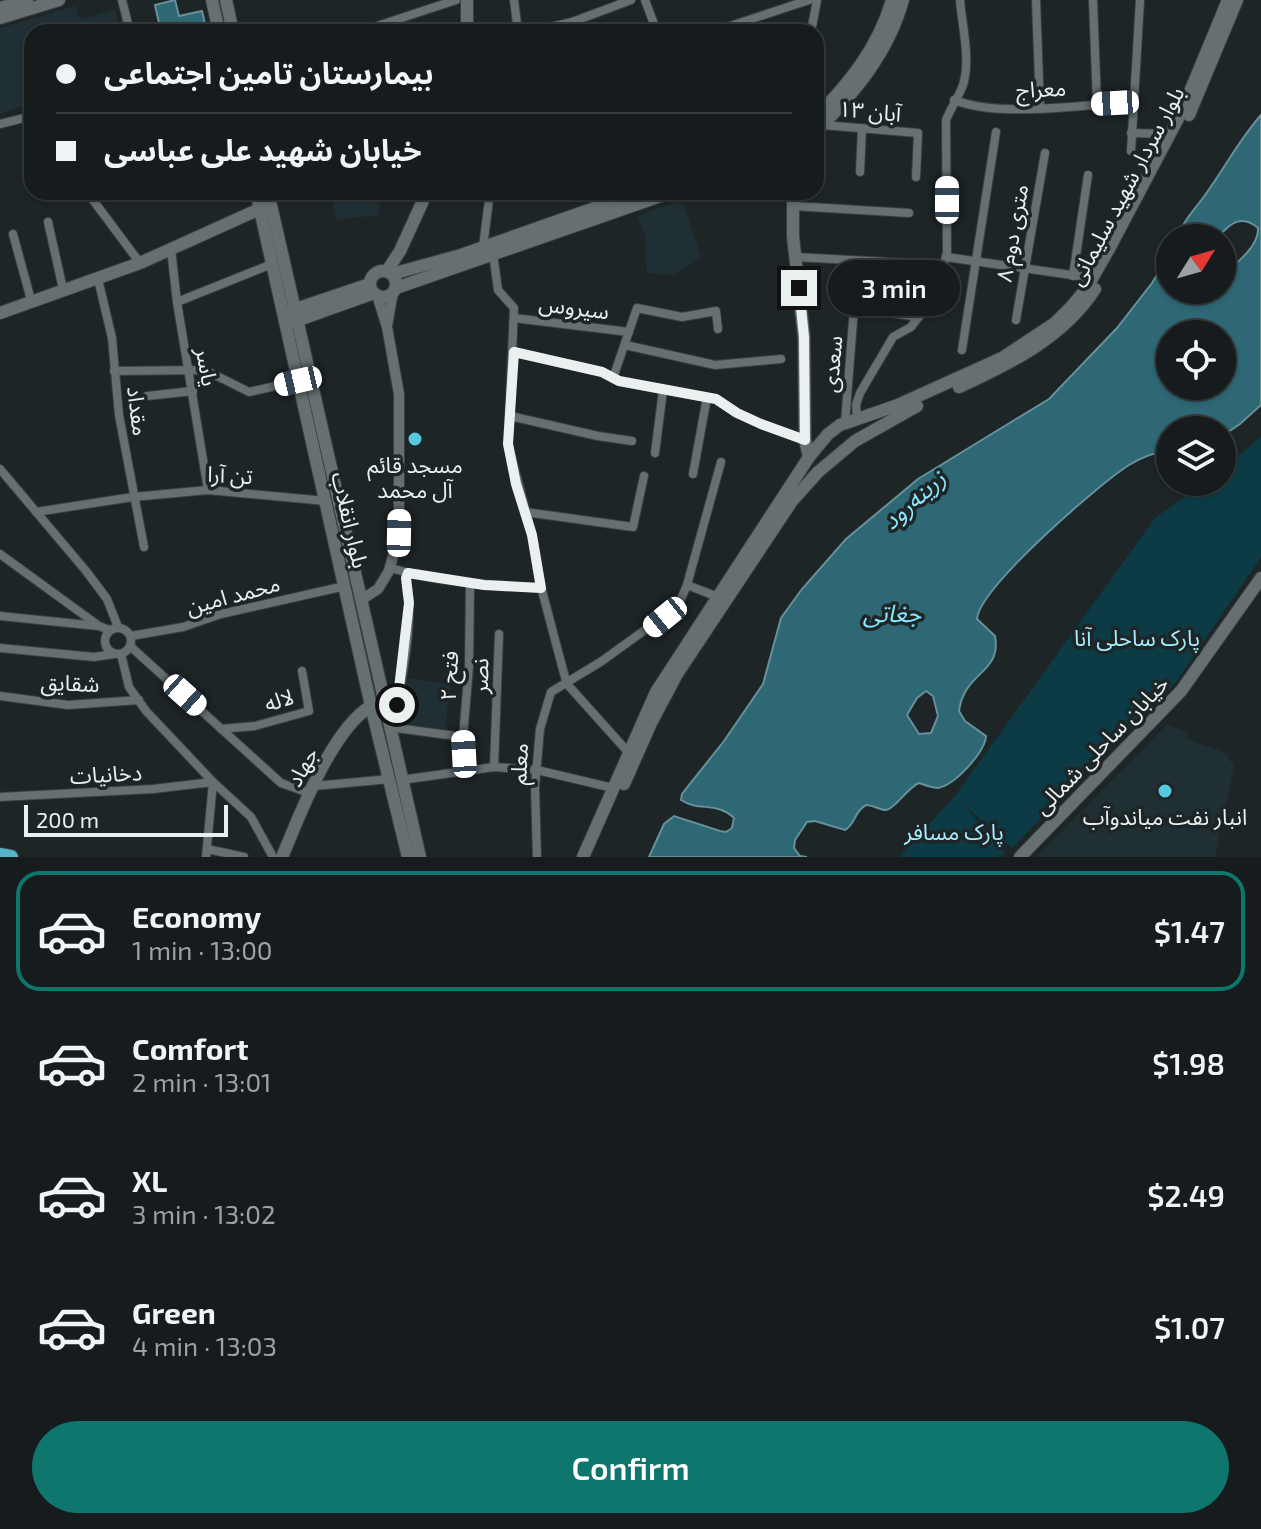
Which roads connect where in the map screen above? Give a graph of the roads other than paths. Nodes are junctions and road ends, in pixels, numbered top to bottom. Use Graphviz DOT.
graph roads {
  1 [pos="27,0"];
  2 [pos="59,0"];
  3 [pos="122,0"];
  4 [pos="212,0"];
  5 [pos="226,0"];
  6 [pos="456,0"];
  7 [pos="467,0"];
  8 [pos="514,0"];
  9 [pos="597,0"];
  10 [pos="631,0"];
  11 [pos="645,0"];
  12 [pos="809,0"];
  13 [pos="817,0"];
  14 [pos="892,0"];
  15 [pos="903,0"];
  16 [pos="960,0"];
  17 [pos="1036,0"];
  18 [pos="1093,0"];
  19 [pos="1140,0"];
  20 [pos="1228,0"];
  21 [pos="1237,0"];
  22 [pos="0,8"];
  23 [pos="601,12"];
  24 [pos="0,18"];
  25 [pos="128,24"];
  26 [pos="217,24"];
  27 [pos="231,24"];
  28 [pos="383,24"];
  29 [pos="467,24"];
  30 [pos="517,24"];
  31 [pos="575,24"];
  32 [pos="654,24"];
  33 [pos="736,24"];
  34 [pos="812,24"];
  35 [pos="954,100"];
  36 [pos="1132,102"];
  37 [pos="1097,104"];
  38 [pos="1040,107"];
  39 [pos="824,117"];
  40 [pos="24,118"];
  41 [pos="824,119"];
  42 [pos="0,124"];
  43 [pos="824,125"];
  44 [pos="862,128"];
  45 [pos="996,132"];
  46 [pos="1131,133"];
  47 [pos="1170,134"];
  48 [pos="1131,151"];
  49 [pos="1045,153"];
  50 [pos="860,172"];
  51 [pos="1088,175"];
  52 [pos="916,177"];
  53 [pos="93,200"];
  54 [pos="423,200"];
  55 [pos="490,200"];
  56 [pos="615,200"];
  57 [pos="647,200"];
  58 [pos="793,200"];
  59 [pos="801,200"];
  60 [pos="266,202"];
  61 [pos="909,213"];
  62 [pos="48,222"];
  63 [pos="13,234"];
  64 [pos="171,249"];
  65 [pos="488,250"];
  66 [pos="795,257"];
  67 [pos="945,261"];
  68 [pos="976,262"];
  69 [pos="140,263"];
  70 [pos="272,264"];
  71 [pos="1024,268"];
  72 [pos="390,272"];
  73 [pos="1073,276"];
  74 [pos="1092,278"];
  75 [pos="98,279"];
  76 [pos="63,289"];
  77 [pos="394,290"];
  78 [pos="374,291"];
  79 [pos="31,300"];
  80 [pos="177,302"];
  81 [pos="841,306"];
  82 [pos="854,308"];
  83 [pos="0,313"];
  84 [pos="291,316"];
  85 [pos="919,317"];
  86 [pos="514,318"];
  87 [pos="1016,320"];
  88 [pos="387,327"];
  89 [pos="718,329"];
  90 [pos="629,332"];
  91 [pos="625,345"];
  92 [pos="962,350"];
  93 [pos="514,352"];
  94 [pos="781,359"];
  95 [pos="114,371"];
  96 [pos="190,371"];
  97 [pos="613,378"];
  98 [pos="298,381"];
  99 [pos="663,390"];
  100 [pos="193,391"];
  101 [pos="147,396"];
  102 [pos="707,397"];
  103 [pos="510,416"];
  104 [pos="851,420"];
  105 [pos="866,435"];
  106 [pos="805,440"];
  107 [pos="632,441"];
  108 [pos="818,445"];
  109 [pos="655,453"];
  110 [pos="809,457"];
  111 [pos="834,458"];
  112 [pos="721,462"];
  113 [pos="0,469"];
  114 [pos="693,474"];
  115 [pos="644,476"];
  116 [pos="208,490"];
  117 [pos="133,497"];
  118 [pos="326,501"];
  119 [pos="36,512"];
  120 [pos="525,512"];
  121 [pos="144,547"];
  122 [pos="0,554"];
  123 [pos="391,568"];
  124 [pos="408,573"];
  125 [pos="1261,578"];
  126 [pos="470,583"];
  127 [pos="687,585"];
  128 [pos="345,586"];
  129 [pos="541,588"];
  130 [pos="718,597"];
  131 [pos="354,602"];
  132 [pos="0,616"];
  133 [pos="99,626"];
  134 [pos="114,628"];
  135 [pos="499,634"];
  136 [pos="131,636"];
  137 [pos="130,646"];
  138 [pos="0,648"];
  139 [pos="118,654"];
  140 [pos="302,671"];
  141 [pos="567,684"];
  142 [pos="0,696"];
  143 [pos="139,700"];
  144 [pos="371,706"];
  145 [pos="389,727"];
  146 [pos="221,729"];
  147 [pos="463,737"];
  148 [pos="628,752"];
  149 [pos="494,767"];
  150 [pos="537,770"];
  151 [pos="464,771"];
  152 [pos="395,779"];
  153 [pos="213,782"];
  154 [pos="613,788"];
  155 [pos="311,790"];
  156 [pos="0,797"];
  157 [pos="207,853"];
  158 [pos="0,855"];
  159 [pos="11,857"];
  160 [pos="244,857"];
  161 [pos="273,857"];
  162 [pos="282,857"];
  163 [pos="408,857"];
  164 [pos="420,857"];
  165 [pos="537,857"];
  166 [pos="583,857"];
  167 [pos="592,857"];
  168 [pos="1020,857"];
  1 -- 22 [label="main road"];
  2 -- 24 [label="main road"];
  3 -- 25 [label="street"];
  4 -- 26 [label="main road"];
  5 -- 27 [label="main road"];
  6 -- 28 [label="street"];
  7 -- 29 [label="main road"];
  8 -- 30 [label="street"];
  9 -- 23 [label="street"];
  10 -- 23 [label="street"];
  11 -- 32 [label="street"];
  12 -- 33 [label="street"];
  13 -- 34 [label="street"];
  14 -- 39 [label="main road"];
  15 -- 41 [label="main road"];
  16 -- 35 [label="street"];
  17 -- 38 [label="street"];
  18 -- 37 [label="street"];
  19 -- 36 [label="street"];
  20 -- 47 [label="main road, بلوار سردار شهید سلیمانی"];
  21 -- 105 [label="main road, بلوار سردار شهید سلیمانی"];
  23 -- 31 [label="street"];
  35 -- 38 [label="street, معراج"];
  35 -- 67 [label="street"];
  36 -- 37 [label="street, معراج"];
  36 -- 46 [label="street"];
  37 -- 38 [label="street, معراج"];
  40 -- 42 [label="street"];
  43 -- 44 [label="street, ۱۳ آبان"];
  44 -- 50 [label="street"];
  44 -- 52 [label="street, ۱۳ آبان"];
  45 -- 68 [label="street"];
  46 -- 47 [label="street"];
  46 -- 48 [label="street"];
  47 -- 74 [label="main road, بلوار سردار شهید سلیمانی"];
  49 -- 71 [label="street, ۸ متری دوم"];
  51 -- 73 [label="street"];
  53 -- 69 [label="street"];
  54 -- 72 [label="main road"];
  55 -- 65 [label="street"];
  56 -- 65 [label="main road"];
  57 -- 65 [label="main road"];
  58 -- 66 [label="main road"];
  59 -- 61 [label="street"];
  60 -- 64 [label="main road"];
  60 -- 70 [label="main road, بلوار انقلاب"];
  60 -- 84 [label="main road, بلوار انقلاب"];
  62 -- 76 [label="street"];
  63 -- 79 [label="street"];
  64 -- 69 [label="main road"];
  64 -- 80 [label="street, یاسر"];
  65 -- 72 [label="main road"];
  65 -- 77 [label="main road"];
  65 -- 86 [label="street"];
  66 -- 67 [label="street"];
  66 -- 106 [label="main road"];
  67 -- 68 [label="street"];
  67 -- 85 [label="street"];
  68 -- 71 [label="street"];
  68 -- 92 [label="street"];
  69 -- 75 [label="main road"];
  70 -- 80 [label="street"];
  70 -- 84 [label="main road, بلوار انقلاب"];
  71 -- 73 [label="street"];
  71 -- 87 [label="street, ۸ متری دوم"];
  72 -- 77 [label="main road"];
  72 -- 78 [label="main road"];
  73 -- 74 [label="street"];
  74 -- 104 [label="main road, بلوار سردار شهید سلیمانی"];
  75 -- 76 [label="main road"];
  75 -- 95 [label="street, مقداد"];
  76 -- 79 [label="main road"];
  77 -- 78 [label="main road"];
  77 -- 88 [label="street"];
  78 -- 84 [label="main road"];
  78 -- 88 [label="street"];
  79 -- 83 [label="main road"];
  80 -- 96 [label="street, یاسر"];
  81 -- 82 [label="street"];
  82 -- 85 [label="street"];
  82 -- 104 [label="street, سعدی"];
  84 -- 98 [label="main road, بلوار انقلاب"];
  84 -- 131 [label="main road, بلوار انقلاب"];
  85 -- 104 [label="street"];
  86 -- 90 [label="street, سیروس"];
  86 -- 93 [label="street"];
  88 -- 123 [label="street"];
  89 -- 90 [label="street"];
  90 -- 91 [label="street"];
  91 -- 94 [label="street"];
  91 -- 97 [label="street"];
  93 -- 97 [label="street"];
  93 -- 103 [label="street"];
  95 -- 96 [label="street"];
  95 -- 117 [label="street, مقداد"];
  96 -- 98 [label="street"];
  96 -- 100 [label="street, یاسر"];
  97 -- 99 [label="street"];
  98 -- 118 [label="main road, بلوار انقلاب"];
  99 -- 102 [label="street"];
  99 -- 109 [label="street"];
  100 -- 101 [label="street"];
  100 -- 116 [label="street, یاسر"];
  102 -- 106 [label="street"];
  102 -- 114 [label="street"];
  103 -- 107 [label="street"];
  103 -- 120 [label="street"];
  104 -- 105 [label="main road"];
  104 -- 108 [label="main road, بلوار سردار شهید سلیمانی"];
  105 -- 111 [label="main road, بلوار سردار شهید سلیمانی"];
  106 -- 110 [label="main road"];
  108 -- 110 [label="main road, بلوار سردار شهید سلیمانی"];
  108 -- 111 [label="main road"];
  110 -- 130 [label="main road, بلوار سردار شهید سلیمانی"];
  111 -- 167 [label="main road, بلوار سردار شهید سلیمانی"];
  112 -- 127 [label="street"];
  113 -- 119 [label="street"];
  115 -- 120 [label="street"];
  116 -- 117 [label="street, تن آرا"];
  116 -- 118 [label="street, تن آرا"];
  117 -- 119 [label="street, تن آرا"];
  117 -- 121 [label="street, مقداد"];
  118 -- 128 [label="main road, بلوار انقلاب"];
  119 -- 134 [label="street"];
  120 -- 129 [label="street"];
  122 -- 133 [label="street"];
  123 -- 124 [label="street"];
  123 -- 131 [label="street"];
  124 -- 126 [label="street"];
  124 -- 145 [label="street"];
  125 -- 168 [label="main road, خیابان ساحلی شمالی"];
  126 -- 129 [label="street"];
  126 -- 147 [label="street, فتح ۲"];
  127 -- 130 [label="street"];
  127 -- 141 [label="street"];
  128 -- 131 [label="main road, بلوار انقلاب"];
  128 -- 136 [label="street, محمد امین"];
  129 -- 141 [label="street"];
  130 -- 148 [label="main road, بلوار سردار شهید سلیمانی"];
  131 -- 144 [label="main road, بلوار انقلاب"];
  131 -- 145 [label="main road, بلوار انقلاب"];
  132 -- 133 [label="street"];
  133 -- 134 [label="street"];
  134 -- 136 [label="street"];
  134 -- 139 [label="street"];
  135 -- 149 [label="street, نصر"];
  136 -- 137 [label="street"];
  137 -- 139 [label="street"];
  137 -- 146 [label="street"];
  138 -- 139 [label="street"];
  139 -- 143 [label="street"];
  140 -- 146 [label="street, لاله"];
  141 -- 148 [label="street"];
  141 -- 150 [label="street, معلم"];
  142 -- 143 [label="street, شقایق"];
  143 -- 153 [label="street"];
  144 -- 152 [label="main road, بلوار انقلاب"];
  144 -- 155 [label="main road, جهاد"];
  145 -- 147 [label="street"];
  145 -- 152 [label="main road, بلوار انقلاب"];
  146 -- 155 [label="street"];
  147 -- 151 [label="street, فتح ۲"];
  148 -- 154 [label="main road, بلوار سردار شهید سلیمانی"];
  149 -- 150 [label="street"];
  149 -- 151 [label="street"];
  150 -- 154 [label="street"];
  150 -- 165 [label="street, معلم"];
  151 -- 152 [label="street"];
  152 -- 155 [label="street"];
  152 -- 163 [label="main road, بلوار انقلاب"];
  152 -- 164 [label="main road, بلوار انقلاب"];
  153 -- 156 [label="street, دخانیات"];
  153 -- 157 [label="street"];
  153 -- 161 [label="street"];
  154 -- 166 [label="main road, بلوار سردار شهید سلیمانی"];
  155 -- 162 [label="main road, جهاد"];
  157 -- 160 [label="street"];
  158 -- 159 [label="highway"];
}
